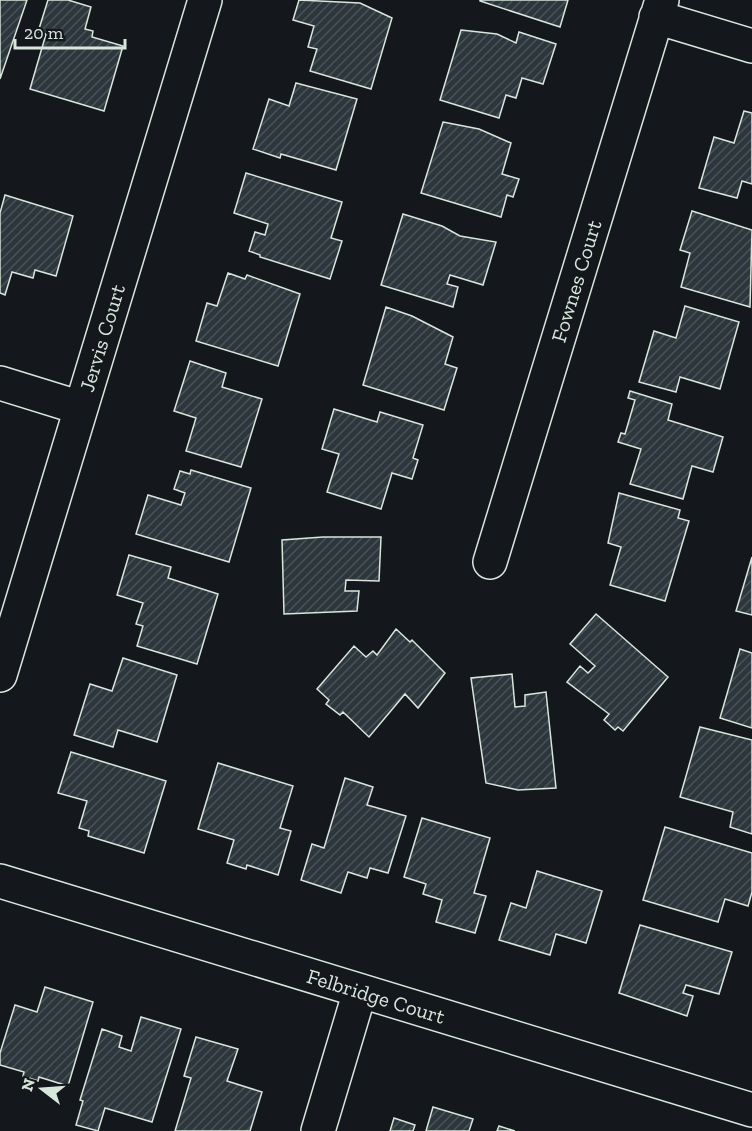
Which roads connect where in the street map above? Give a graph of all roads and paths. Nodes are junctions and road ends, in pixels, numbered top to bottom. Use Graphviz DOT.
graph roads {
  1 [pos="205,0"];
  2 [pos="659,9"];
  3 [pos="752,46"];
  4 [pos="0,383"];
  5 [pos="81,408"];
  6 [pos="490,562"];
  7 [pos="0,675"];
  8 [pos="0,881"];
  9 [pos="360,991"];
  10 [pos="752,1110"];
  11 [pos="318,1131"];
  1 -- 5 [label="street, Jervis Court"];
  2 -- 3 [label="street"];
  2 -- 6 [label="street, Fownes Court"];
  4 -- 5 [label="street"];
  5 -- 7 [label="street, Jervis Court"];
  8 -- 9 [label="street, Felbridge Court"];
  9 -- 10 [label="street, Felbridge Court"];
  9 -- 11 [label="street"];
}
